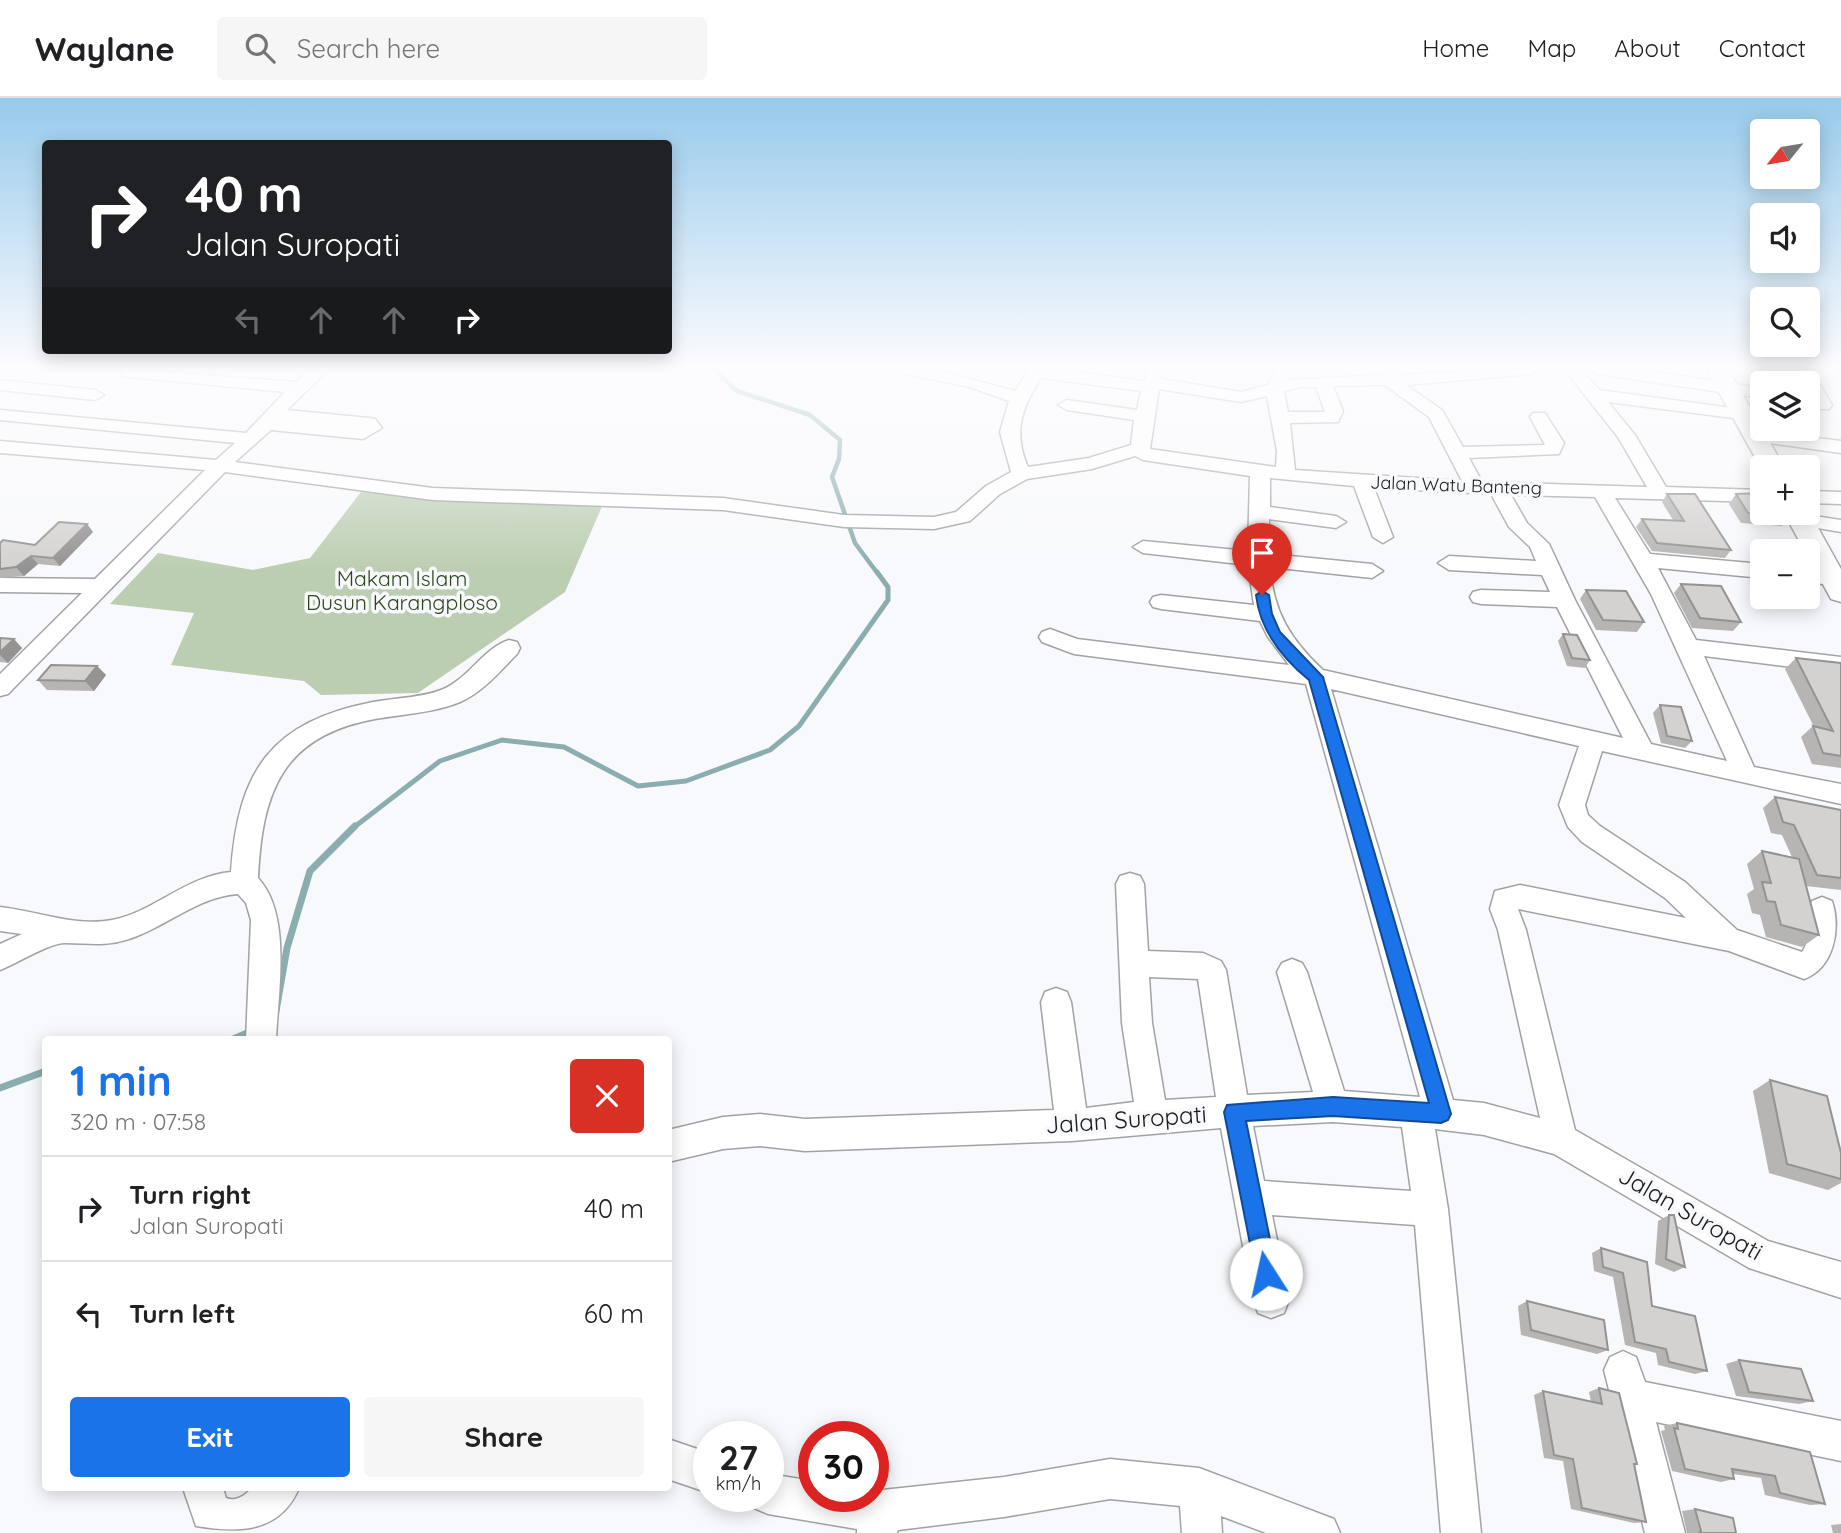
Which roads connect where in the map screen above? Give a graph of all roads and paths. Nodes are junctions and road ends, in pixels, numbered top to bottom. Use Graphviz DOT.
graph roads {
  1 [pos="83,436"];
  2 [pos="136,436"];
  3 [pos="255,436"];
  4 [pos="1008,436"];
  5 [pos="1145,436"];
  6 [pos="1284,436"];
  7 [pos="1448,436"];
  8 [pos="1551,436"];
  9 [pos="1627,436"];
  10 [pos="1794,441"];
  11 [pos="0,447"];
  12 [pos="1841,447"];
  13 [pos="1145,452"];
  14 [pos="1458,453"];
  15 [pos="236,456"];
  16 [pos="1260,473"];
  17 [pos="1022,474"];
  18 [pos="1285,475"];
  19 [pos="1362,481"];
  20 [pos="1486,487"];
  21 [pos="1600,490"];
  22 [pos="1660,493"];
  23 [pos="1750,496"];
  24 [pos="1841,498"];
  25 [pos="1820,504"];
  26 [pos="1261,512"];
  27 [pos="1820,517"];
  28 [pos="866,522"];
  29 [pos="1336,522"];
  30 [pos="1809,525"];
  31 [pos="1841,526"];
  32 [pos="1383,537"];
  33 [pos="1143,547"];
  34 [pos="1169,550"];
  35 [pos="1257,558"];
  36 [pos="1646,560"];
  37 [pos="1449,563"];
  38 [pos="1550,569"];
  39 [pos="1750,570"];
  40 [pos="1372,571"];
  41 [pos="1170,573"];
  42 [pos="1820,580"];
  43 [pos="0,585"];
  44 [pos="101,586"];
  45 [pos="1838,587"];
  46 [pos="1481,597"];
  47 [pos="1564,600"];
  48 [pos="1161,602"];
  49 [pos="1265,614"];
  50 [pos="1050,637"];
  51 [pos="1691,647"];
  52 [pos="509,648"];
  53 [pos="1841,665"];
  54 [pos="1316,677"];
  55 [pos="0,688"];
  56 [pos="0,707"];
  57 [pos="1593,740"];
  58 [pos="1642,751"];
  59 [pos="1745,775"];
  60 [pos="1841,794"];
  61 [pos="244,882"];
  62 [pos="1130,884"];
  63 [pos="1822,909"];
  64 [pos="0,919"];
  65 [pos="62,930"];
  66 [pos="1729,939"];
  67 [pos="0,957"];
  68 [pos="1133,963"];
  69 [pos="1292,972"];
  70 [pos="1056,1002"];
  71 [pos="260,1028"];
  72 [pos="1333,1106"];
  73 [pos="1234,1112"];
  74 [pos="1429,1114"];
  75 [pos="1153,1115"];
  76 [pos="1072,1125"];
  77 [pos="1561,1140"];
  78 [pos="672,1145"];
  79 [pos="1253,1197"];
  80 [pos="1432,1209"];
  81 [pos="1841,1280"];
  82 [pos="1271,1300"];
  83 [pos="1841,1441"];
  84 [pos="672,1461"];
  85 [pos="693,1468"];
  86 [pos="1199,1488"];
  87 [pos="204,1491"];
  88 [pos="784,1498"];
  89 [pos="261,1511"];
  90 [pos="878,1523"];
  91 [pos="1202,1533"];
  92 [pos="1320,1533"];
  93 [pos="1461,1533"];
  94 [pos="1665,1533"];
  1 -- 15 [label="street"];
  2 -- 15 [label="street"];
  3 -- 15 [label="street"];
  4 -- 17 [label="street"];
  5 -- 13 [label="street"];
  6 -- 18 [label="street"];
  7 -- 14 [label="street"];
  8 -- 14 [label="street"];
  9 -- 22 [label="street"];
  10 -- 12 [label="street"];
  11 -- 15 [label="street"];
  13 -- 16 [label="street, Jalan Watu Banteng"];
  13 -- 17 [label="street"];
  14 -- 20 [label="street"];
  15 -- 28 [label="street"];
  15 -- 44 [label="street"];
  15 -- 56 [label="street"];
  16 -- 18 [label="street, Jalan Watu Banteng"];
  16 -- 26 [label="street"];
  17 -- 28 [label="street"];
  18 -- 19 [label="street, Jalan Watu Banteng"];
  19 -- 20 [label="street, Jalan Watu Banteng"];
  19 -- 32 [label="street"];
  20 -- 21 [label="street, Jalan Watu Banteng"];
  20 -- 38 [label="street"];
  21 -- 22 [label="street, Jalan Watu Banteng"];
  21 -- 36 [label="street"];
  22 -- 23 [label="street, Jalan Watu Banteng"];
  24 -- 25 [label="street"];
  26 -- 29 [label="street"];
  26 -- 35 [label="street"];
  27 -- 31 [label="street"];
  30 -- 45 [label="main road"];
  33 -- 34 [label="street"];
  34 -- 35 [label="street"];
  34 -- 41 [label="street"];
  35 -- 40 [label="street"];
  35 -- 49 [label="street"];
  36 -- 39 [label="street"];
  36 -- 51 [label="street"];
  37 -- 38 [label="street"];
  38 -- 47 [label="street"];
  42 -- 45 [label="street"];
  43 -- 44 [label="street"];
  44 -- 55 [label="street"];
  46 -- 47 [label="street"];
  47 -- 58 [label="street"];
  48 -- 49 [label="street"];
  49 -- 54 [label="street"];
  50 -- 54 [label="street"];
  51 -- 53 [label="street"];
  51 -- 59 [label="street"];
  52 -- 61 [label="street"];
  54 -- 57 [label="street"];
  54 -- 74 [label="street"];
  57 -- 58 [label="street"];
  57 -- 66 [label="street"];
  58 -- 59 [label="street"];
  59 -- 60 [label="street"];
  61 -- 65 [label="street"];
  61 -- 71 [label="street"];
  62 -- 68 [label="street"];
  63 -- 66 [label="street"];
  64 -- 65 [label="street"];
  65 -- 67 [label="street"];
  66 -- 77 [label="street"];
  68 -- 73 [label="street"];
  68 -- 75 [label="street"];
  69 -- 72 [label="street"];
  70 -- 76 [label="street"];
  72 -- 73 [label="street, Jalan Suropati"];
  72 -- 74 [label="street, Jalan Suropati"];
  73 -- 75 [label="street, Jalan Suropati"];
  73 -- 79 [label="street"];
  74 -- 77 [label="street, Jalan Suropati"];
  74 -- 80 [label="street"];
  75 -- 76 [label="street, Jalan Suropati"];
  76 -- 78 [label="street, Jalan Suropati"];
  77 -- 81 [label="street, Jalan Suropati"];
  79 -- 80 [label="street"];
  79 -- 82 [label="street"];
  80 -- 93 [label="street"];
  83 -- 94 [label="street"];
  84 -- 85 [label="street"];
  86 -- 90 [label="street"];
  86 -- 91 [label="street"];
  86 -- 92 [label="street"];
  87 -- 89 [label="street"];
  88 -- 90 [label="street"];
}
